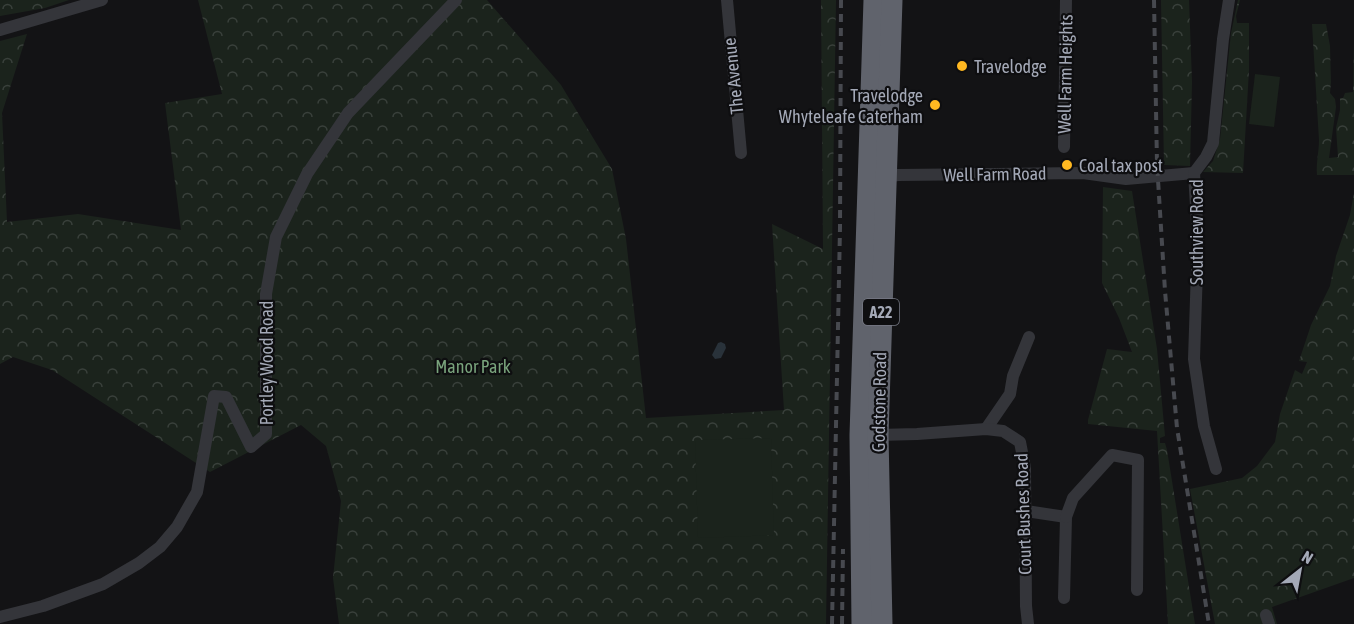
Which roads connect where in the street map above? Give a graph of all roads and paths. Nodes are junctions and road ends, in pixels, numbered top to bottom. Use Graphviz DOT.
graph roads {
  1 [pos="102,0"];
  2 [pos="456,0"];
  3 [pos="727,0"];
  4 [pos="874,0"];
  5 [pos="892,0"];
  6 [pos="1066,0"];
  7 [pos="1229,0"];
  8 [pos="0,30"];
  9 [pos="1064,147"];
  10 [pos="741,153"];
  11 [pos="1194,173"];
  12 [pos="876,177"];
  13 [pos="1029,337"];
  14 [pos="986,429"];
  15 [pos="878,435"];
  16 [pos="1216,469"];
  17 [pos="1026,511"];
  18 [pos="1066,517"];
  19 [pos="1137,590"];
  20 [pos="1064,598"];
  21 [pos="0,617"];
  22 [pos="872,618"];
  23 [pos="1028,624"];
  1 -- 8 [label="street"];
  2 -- 21 [label="street, Portley Wood Road"];
  3 -- 10 [label="street, The Avenue"];
  4 -- 12 [label="highway, Godstone Road / A22"];
  5 -- 12 [label="highway, Godstone Road / A22"];
  6 -- 9 [label="street, Well Farm Heights"];
  7 -- 11 [label="street, Southview Road"];
  11 -- 12 [label="street, Well Farm Road"];
  11 -- 16 [label="street, Southview Road"];
  12 -- 15 [label="highway, Godstone Road / A22"];
  12 -- 22 [label="highway, Godstone Road / A22"];
  13 -- 14 [label="street"];
  14 -- 15 [label="street, Court Bushes Road"];
  14 -- 17 [label="street, Court Bushes Road"];
  15 -- 22 [label="highway, Godstone Road / A22"];
  17 -- 18 [label="street"];
  17 -- 23 [label="street, Court Bushes Road"];
  18 -- 19 [label="street"];
  18 -- 20 [label="street"];
}
